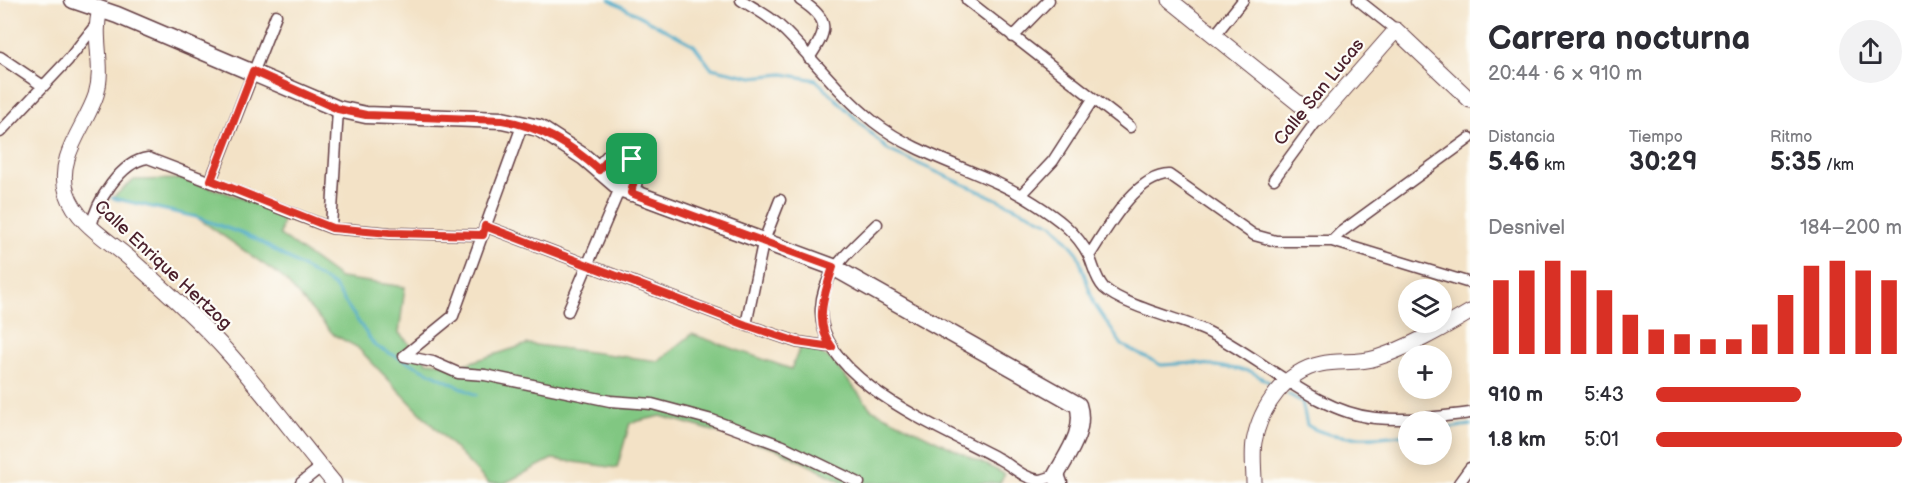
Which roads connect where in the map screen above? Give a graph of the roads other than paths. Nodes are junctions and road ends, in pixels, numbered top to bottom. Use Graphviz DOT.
graph roads {
  1 [pos="74,0"];
  2 [pos="741,0"];
  3 [pos="800,0"];
  4 [pos="967,0"];
  5 [pos="1049,0"];
  6 [pos="1170,0"];
  7 [pos="1243,0"];
  8 [pos="1358,0"];
  9 [pos="276,15"];
  10 [pos="98,18"];
  11 [pos="1396,30"];
  12 [pos="1215,35"];
  13 [pos="1013,37"];
  14 [pos="0,57"];
  15 [pos="809,58"];
  16 [pos="253,71"];
  17 [pos="43,86"];
  18 [pos="1094,99"];
  19 [pos="1470,100"];
  20 [pos="338,109"];
  21 [pos="1318,119"];
  22 [pos="523,123"];
  23 [pos="1130,127"];
  24 [pos="0,132"];
  25 [pos="1470,138"];
  26 [pos="599,170"];
  27 [pos="1274,179"];
  28 [pos="211,180"];
  29 [pos="625,191"];
  30 [pos="1022,194"];
  31 [pos="780,200"];
  32 [pos="877,224"];
  33 [pos="92,227"];
  34 [pos="332,228"];
  35 [pos="484,231"];
  36 [pos="1332,242"];
  37 [pos="763,243"];
  38 [pos="1089,256"];
  39 [pos="586,265"];
  40 [pos="833,267"];
  41 [pos="1470,283"];
  42 [pos="568,311"];
  43 [pos="1470,312"];
  44 [pos="746,325"];
  45 [pos="832,347"];
  46 [pos="1287,381"];
  47 [pos="1470,413"];
  48 [pos="321,467"];
  49 [pos="1470,468"];
  50 [pos="1058,479"];
  51 [pos="301,483"];
  52 [pos="334,483"];
  53 [pos="859,483"];
  54 [pos="1254,483"];
  55 [pos="1459,483"];
  1 -- 10 [label="main road"];
  2 -- 15 [label="street"];
  3 -- 15 [label="street"];
  4 -- 13 [label="street"];
  5 -- 13 [label="street"];
  6 -- 12 [label="street"];
  7 -- 12 [label="street"];
  8 -- 11 [label="street"];
  9 -- 16 [label="street"];
  10 -- 16 [label="main road"];
  10 -- 17 [label="street"];
  10 -- 33 [label="street, Calle Enrique Hertzog"];
  11 -- 19 [label="street"];
  11 -- 21 [label="street, Calle San Lucas"];
  12 -- 21 [label="street"];
  13 -- 18 [label="street"];
  14 -- 17 [label="street"];
  15 -- 30 [label="street"];
  16 -- 20 [label="main road"];
  16 -- 28 [label="street"];
  17 -- 24 [label="street"];
  18 -- 23 [label="street"];
  18 -- 30 [label="street"];
  20 -- 22 [label="main road"];
  20 -- 34 [label="street"];
  21 -- 27 [label="street, Calle San Lucas"];
  22 -- 26 [label="main road"];
  22 -- 35 [label="street"];
  25 -- 36 [label="street"];
  26 -- 29 [label="main road"];
  26 -- 29 [label="main road"];
  28 -- 33 [label="street"];
  28 -- 34 [label="street"];
  29 -- 37 [label="main road"];
  29 -- 39 [label="street"];
  30 -- 38 [label="street"];
  31 -- 37 [label="street"];
  32 -- 40 [label="street"];
  33 -- 48 [label="street, Calle Enrique Hertzog"];
  34 -- 35 [label="street"];
  35 -- 39 [label="street"];
  35 -- 53 [label="street"];
  36 -- 38 [label="street"];
  36 -- 41 [label="street"];
  37 -- 40 [label="main road"];
  37 -- 44 [label="street"];
  38 -- 46 [label="street"];
  39 -- 42 [label="street"];
  39 -- 44 [label="street"];
  40 -- 45 [label="street"];
  40 -- 50 [label="main road"];
  43 -- 46 [label="street"];
  44 -- 45 [label="street"];
  45 -- 50 [label="street"];
  46 -- 47 [label="street"];
  46 -- 54 [label="street"];
  48 -- 51 [label="street"];
  48 -- 52 [label="street, Calle Enrique Hertzog"];
  49 -- 55 [label="street"];
}
